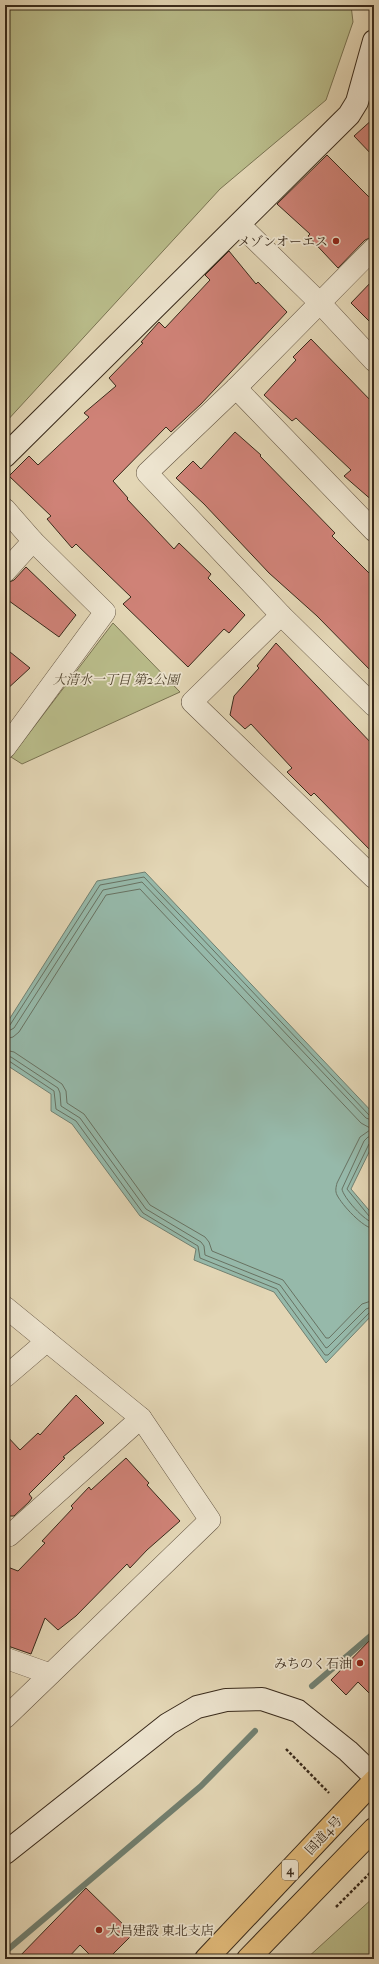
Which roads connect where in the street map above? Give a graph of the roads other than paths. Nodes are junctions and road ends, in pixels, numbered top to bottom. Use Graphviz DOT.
graph roads {
  1 [pos="374,41"];
  2 [pos="239,224"];
  3 [pos="374,248"];
  4 [pos="320,303"];
  5 [pos="374,361"];
  6 [pos="236,388"];
  7 [pos="5,456"];
  8 [pos="5,509"];
  9 [pos="374,531"];
  10 [pos="33,541"];
  11 [pos="5,572"];
  12 [pos="280,615"];
  13 [pos="374,706"];
  14 [pos="5,748"];
  15 [pos="374,878"];
  16 [pos="5,1307"];
  17 [pos="47,1341"];
  18 [pos="5,1377"];
  19 [pos="140,1418"];
  20 [pos="5,1536"];
  21 [pos="5,1658"];
  22 [pos="50,1674"];
  23 [pos="5,1718"];
  24 [pos="374,1776"];
  25 [pos="374,1781"];
  26 [pos="374,1829"];
  27 [pos="5,1853"];
  28 [pos="206,1959"];
  29 [pos="248,1959"];
  1 -- 2 [label="street"];
  2 -- 4 [label="street"];
  2 -- 7 [label="street"];
  3 -- 4 [label="street"];
  4 -- 5 [label="street"];
  4 -- 6 [label="street"];
  6 -- 9 [label="street"];
  6 -- 12 [label="street"];
  8 -- 10 [label="street"];
  10 -- 11 [label="street"];
  10 -- 14 [label="street"];
  12 -- 13 [label="street"];
  12 -- 15 [label="street"];
  16 -- 17 [label="street"];
  17 -- 18 [label="street"];
  17 -- 19 [label="street"];
  19 -- 20 [label="street"];
  19 -- 22 [label="street"];
  21 -- 22 [label="street"];
  22 -- 23 [label="street"];
  24 -- 27 [label="street"];
  25 -- 28 [label="highway, 国道4号 / 4"];
  26 -- 29 [label="highway, 4"];
}
